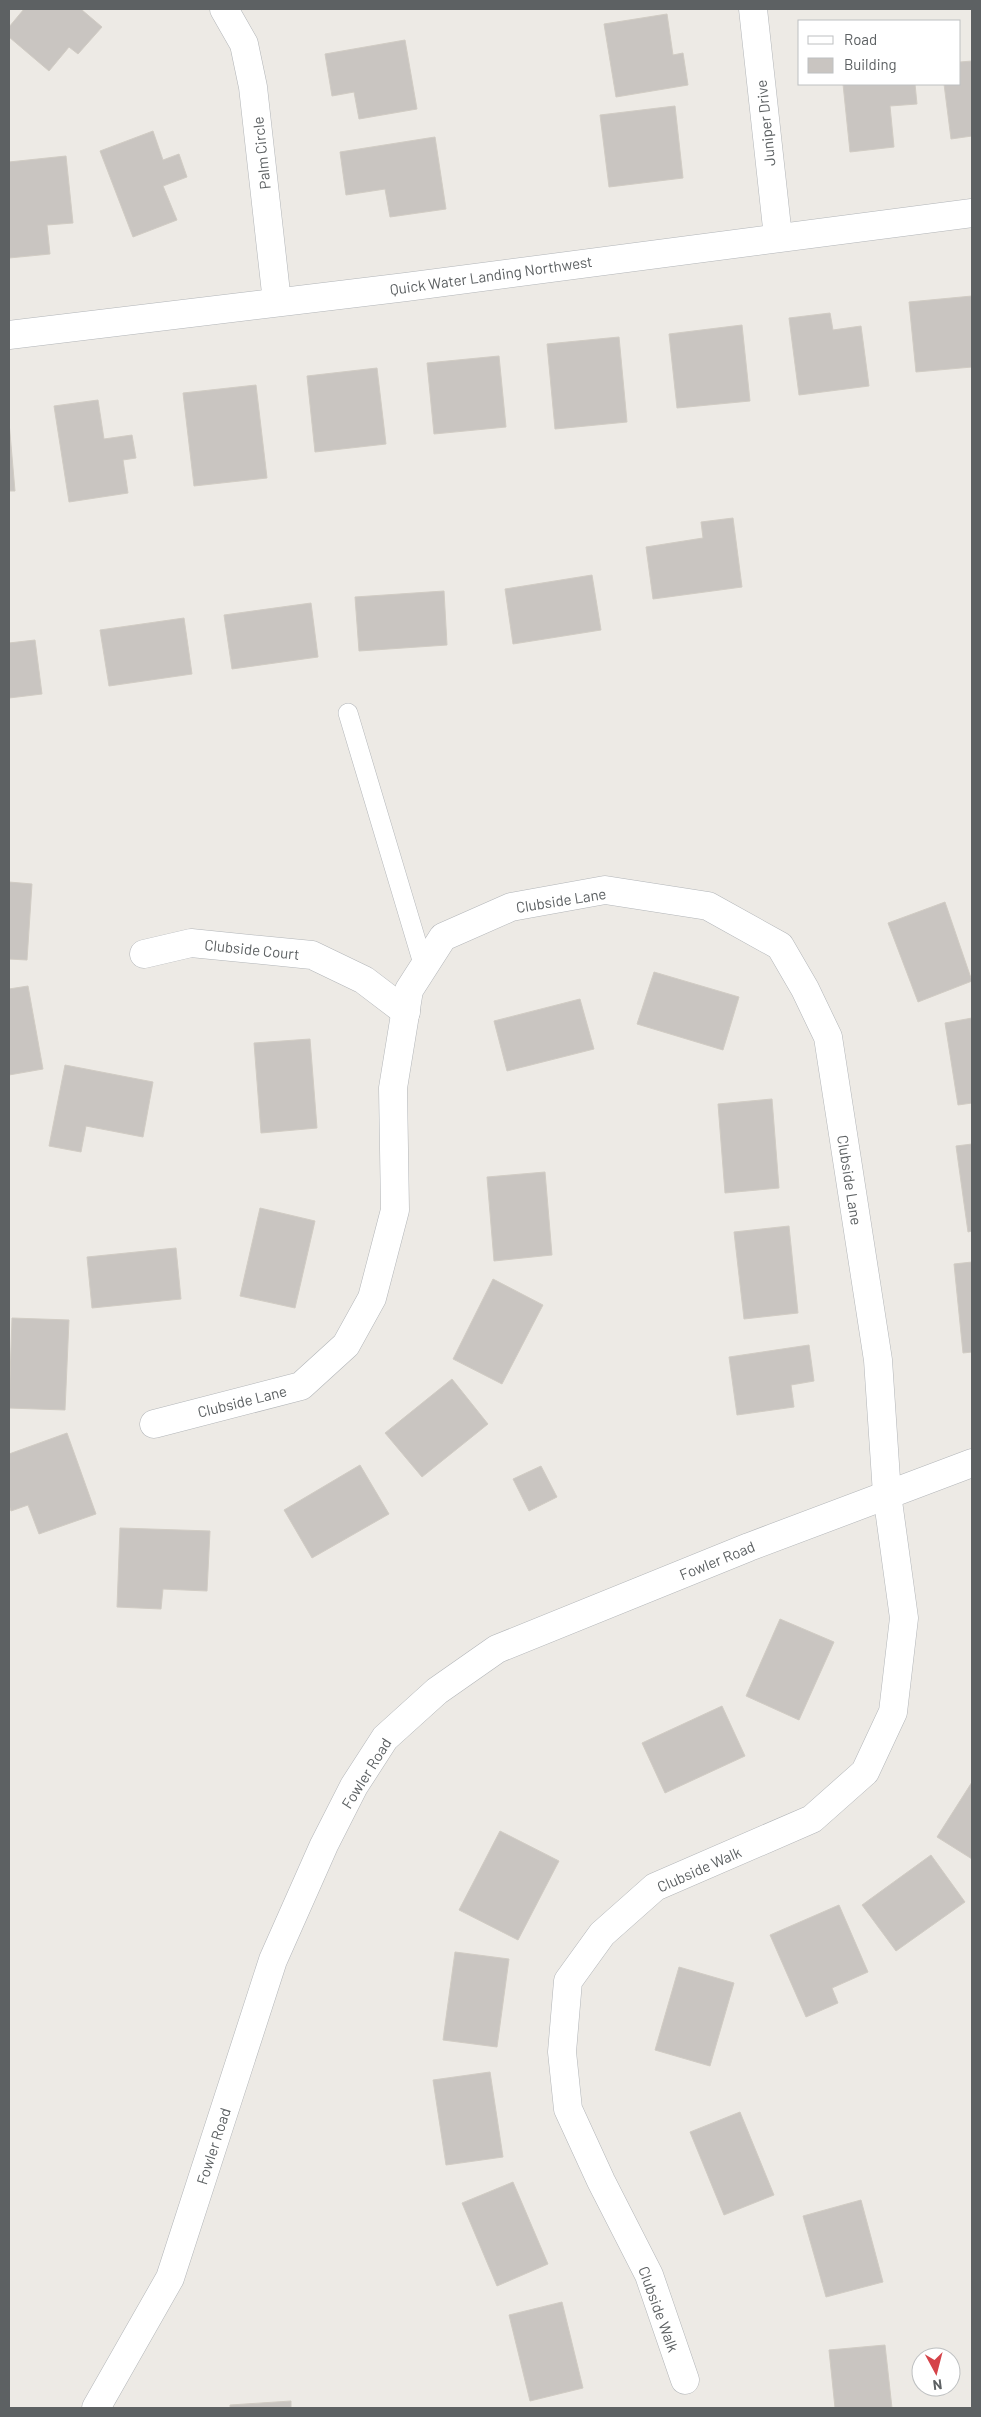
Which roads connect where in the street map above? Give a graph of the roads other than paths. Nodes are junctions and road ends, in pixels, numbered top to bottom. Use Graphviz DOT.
graph roads {
  1 [pos="224,9"];
  2 [pos="753,9"];
  3 [pos="972,213"];
  4 [pos="778,237"];
  5 [pos="277,302"];
  6 [pos="9,335"];
  7 [pos="348,713"];
  8 [pos="144,954"];
  9 [pos="424,967"];
  10 [pos="406,1012"];
  11 [pos="154,1424"];
  12 [pos="972,1463"];
  13 [pos="887,1494"];
  14 [pos="685,2380"];
  15 [pos="96,2408"];
  1 -- 5 [label="street, Palm Circle"];
  2 -- 4 [label="street, Juniper Drive"];
  3 -- 4 [label="street, Quick Water Landing Northwest"];
  4 -- 5 [label="street, Quick Water Landing Northwest"];
  5 -- 6 [label="street, Quick Water Landing Northwest"];
  7 -- 9 [label="lane"];
  8 -- 10 [label="street, Clubside Court"];
  9 -- 10 [label="street, Clubside Lane"];
  9 -- 13 [label="street, Clubside Lane"];
  10 -- 11 [label="street, Clubside Lane"];
  12 -- 13 [label="street, Fowler Road"];
  13 -- 14 [label="street, Clubside Walk"];
  13 -- 15 [label="street, Fowler Road"];
}
